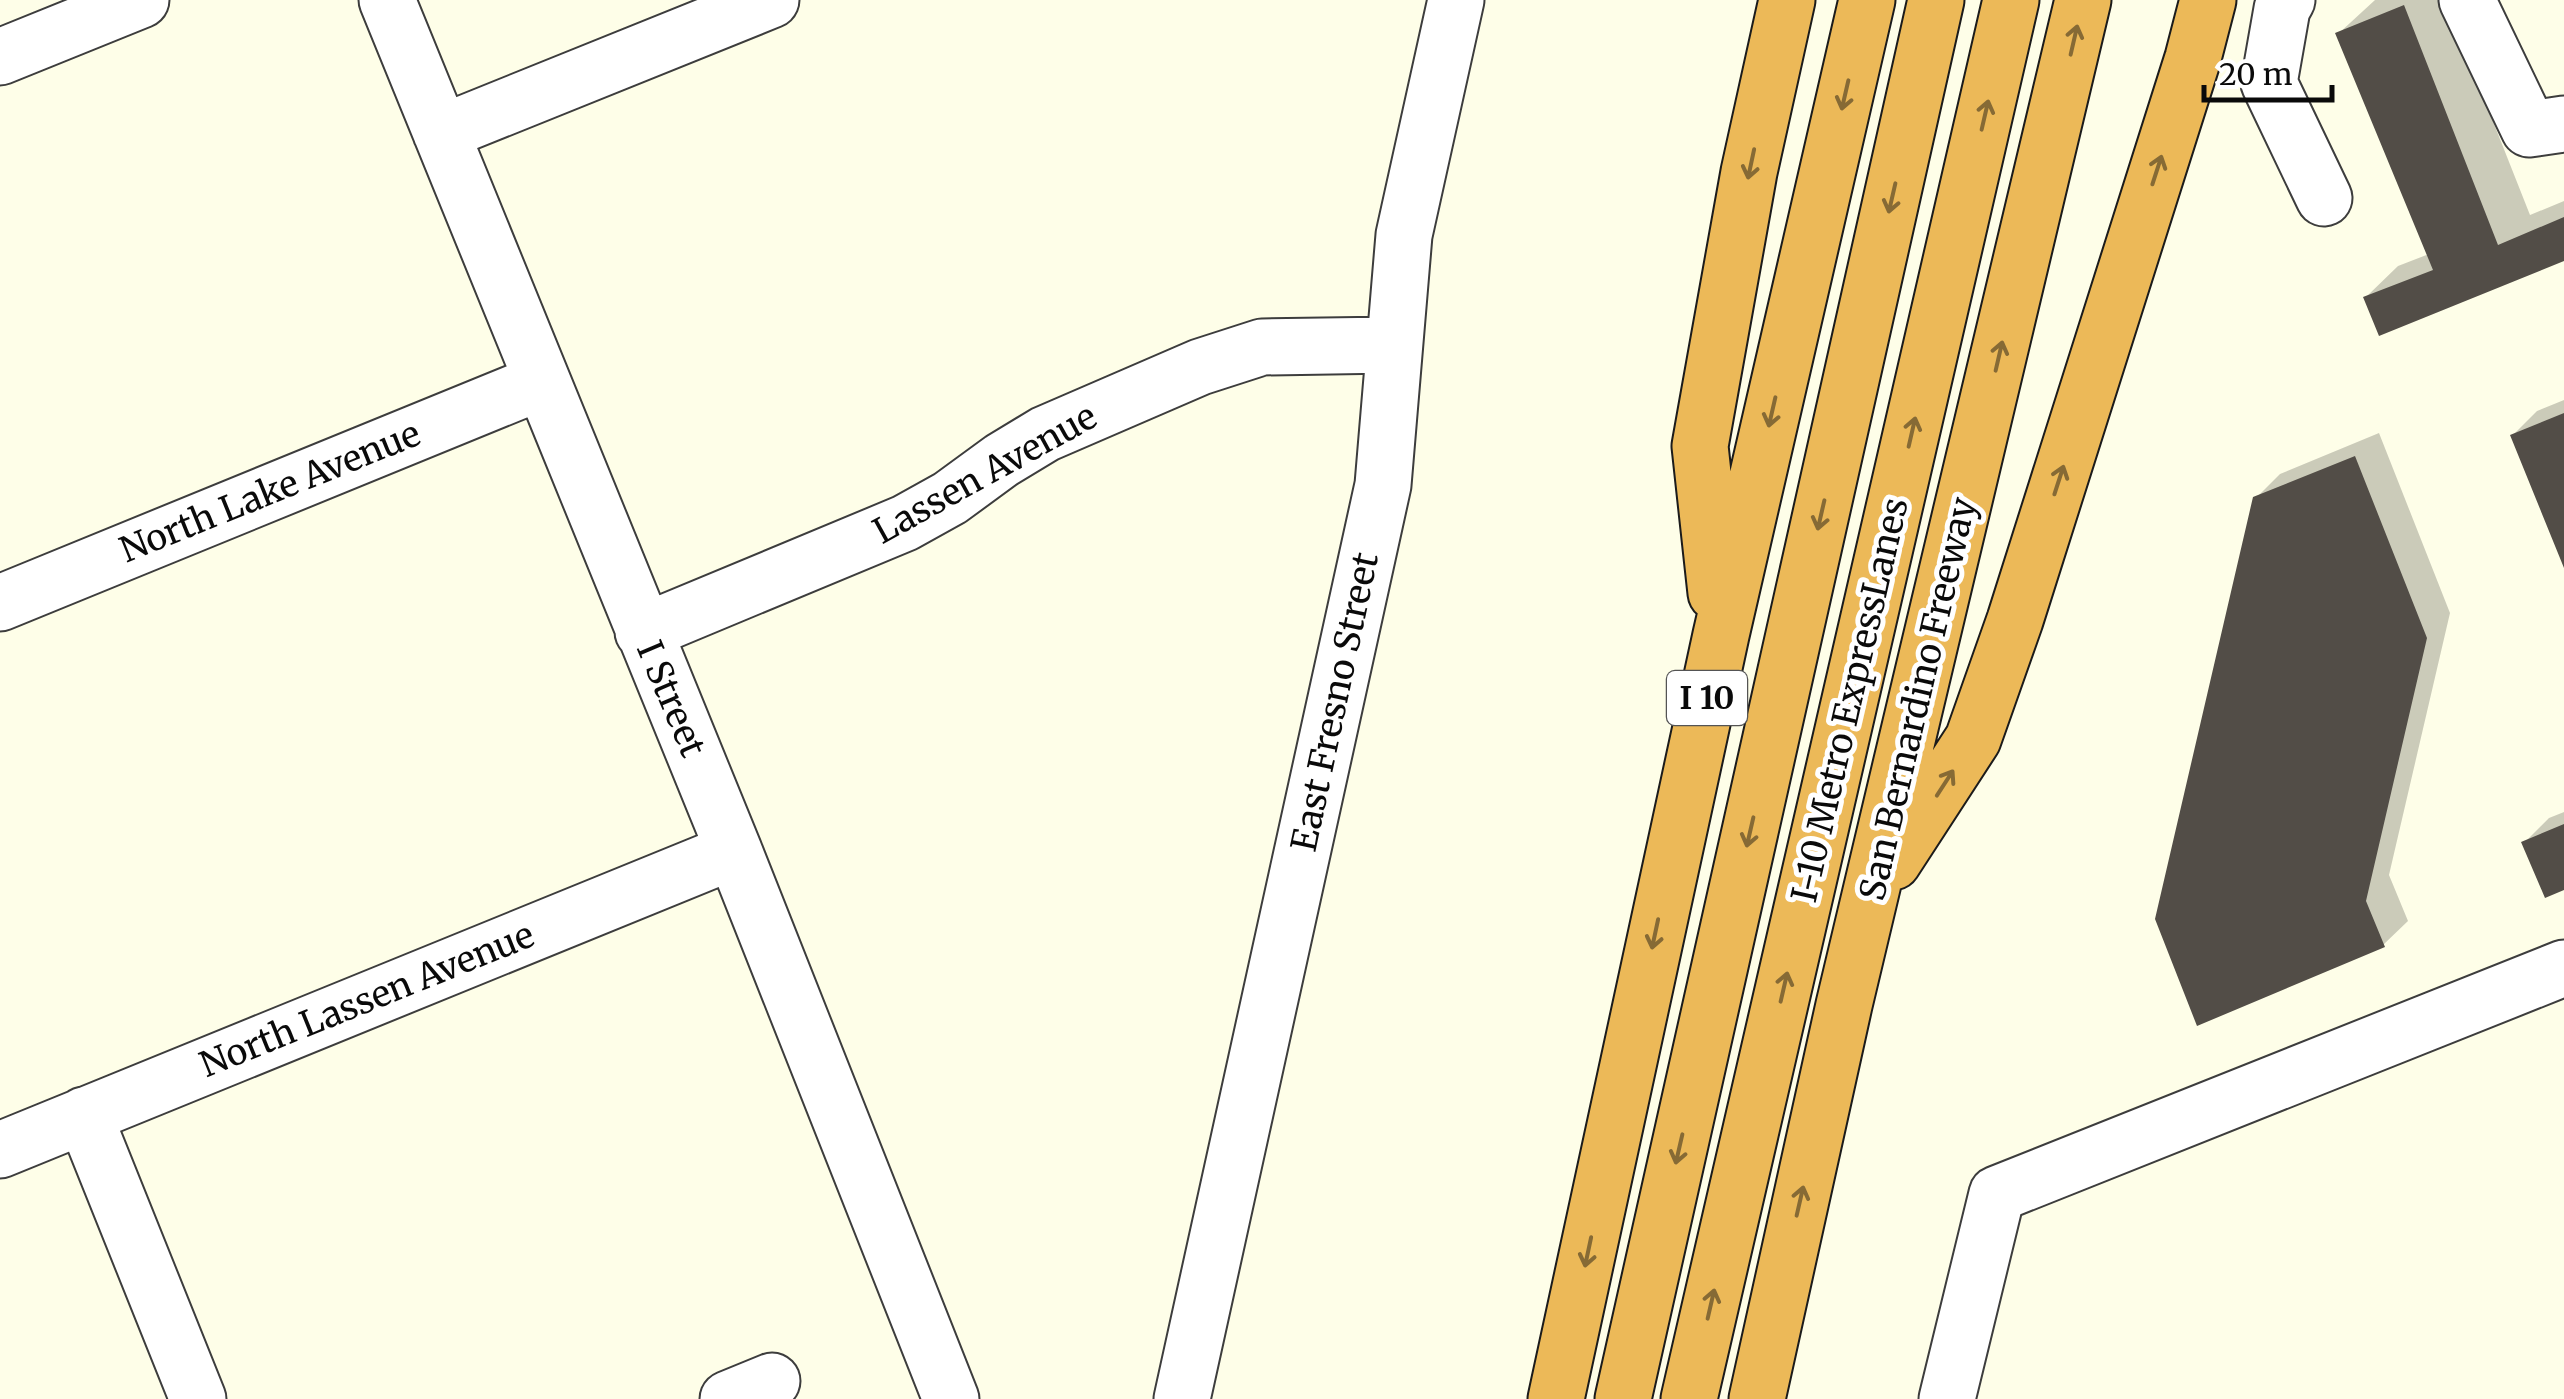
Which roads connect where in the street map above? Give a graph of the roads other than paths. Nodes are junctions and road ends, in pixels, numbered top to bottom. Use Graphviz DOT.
graph roads {
  1 [pos="141,0"];
  2 [pos="387,0"];
  3 [pos="771,0"];
  4 [pos="1456,0"];
  5 [pos="1787,0"];
  6 [pos="1867,0"];
  7 [pos="1936,0"];
  8 [pos="2011,0"];
  9 [pos="2083,0"];
  10 [pos="2208,0"];
  11 [pos="2287,0"];
  12 [pos="2467,0"];
  13 [pos="0,58"];
  14 [pos="2564,124"];
  15 [pos="441,134"];
  16 [pos="2324,198"];
  17 [pos="1394,346"];
  18 [pos="541,382"];
  19 [pos="0,604"];
  20 [pos="643,632"];
  21 [pos="1721,635"];
  22 [pos="734,851"];
  23 [pos="1872,894"];
  24 [pos="2564,968"];
  25 [pos="84,1115"];
  26 [pos="0,1150"];
  27 [pos="198,1399"];
  28 [pos="952,1399"];
  29 [pos="1182,1399"];
  30 [pos="1556,1399"];
  31 [pos="1623,1399"];
  32 [pos="1689,1399"];
  33 [pos="1756,1399"];
  34 [pos="1947,1399"];
  1 -- 13 [label="street"];
  2 -- 15 [label="street, I Street"];
  3 -- 15 [label="street"];
  4 -- 17 [label="street, East Fresno Street"];
  5 -- 21 [label="highway, one-way"];
  6 -- 21 [label="highway, I 10, one-way"];
  7 -- 31 [label="highway, I-10 Metro ExpressLanes, one-way"];
  32 -- 8 [label="highway, I-10 Metro ExpressLanes, one-way"];
  23 -- 9 [label="highway, San Bernardino Freeway, one-way"];
  23 -- 10 [label="highway, one-way"];
  11 -- 16 [label="street"];
  12 -- 14 [label="street"];
  15 -- 18 [label="street, I Street"];
  17 -- 20 [label="street, Lassen Avenue"];
  17 -- 29 [label="street, East Fresno Street"];
  18 -- 19 [label="street, North Lake Avenue"];
  18 -- 20 [label="street, I Street"];
  20 -- 22 [label="street, I Street"];
  21 -- 30 [label="highway, I 10, one-way"];
  22 -- 25 [label="street, North Lassen Avenue"];
  22 -- 28 [label="street, I Street"];
  33 -- 23 [label="highway, San Bernardino Freeway, one-way"];
  24 -- 34 [label="street"];
  25 -- 26 [label="street, North Lassen Avenue"];
  25 -- 27 [label="street"];
}
